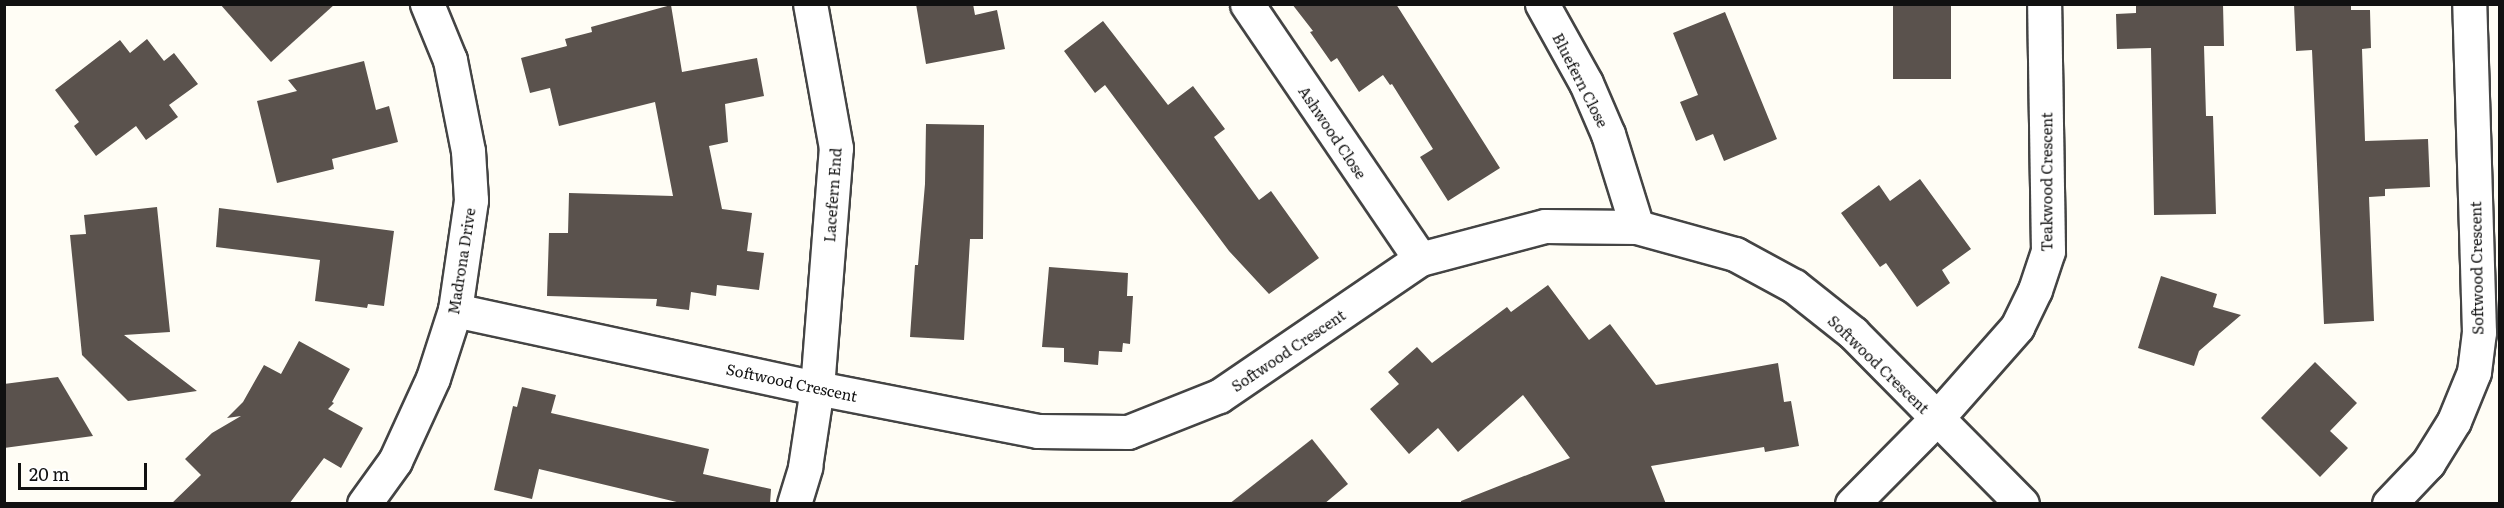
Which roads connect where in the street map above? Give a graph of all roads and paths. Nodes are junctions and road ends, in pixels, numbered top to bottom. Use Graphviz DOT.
graph roads {
  1 [pos="427,4"];
  2 [pos="810,4"];
  3 [pos="1247,4"];
  4 [pos="1542,4"];
  5 [pos="2044,4"];
  6 [pos="2469,4"];
  7 [pos="1637,226"];
  8 [pos="1420,260"];
  9 [pos="456,310"];
  10 [pos="817,388"];
  11 [pos="1936,419"];
  12 [pos="364,504"];
  13 [pos="794,504"];
  14 [pos="1852,504"];
  15 [pos="2022,504"];
  16 [pos="2389,504"];
  1 -- 9 [label="street, Madrona Drive"];
  2 -- 10 [label="street, Lacefern End"];
  3 -- 8 [label="street, Ashwood Close"];
  4 -- 7 [label="street, Bluefern Close"];
  5 -- 11 [label="street, Teakwood Crescent"];
  6 -- 16 [label="street, Softwood Crescent"];
  7 -- 8 [label="street, Softwood Crescent"];
  7 -- 11 [label="street, Softwood Crescent"];
  8 -- 10 [label="street, Softwood Crescent"];
  9 -- 10 [label="street, Softwood Crescent"];
  9 -- 12 [label="street, Madrona Drive"];
  10 -- 13 [label="street, Lacefern End"];
  11 -- 14 [label="street, Teakwood Crescent"];
  11 -- 15 [label="street, Softwood Crescent"];
}
